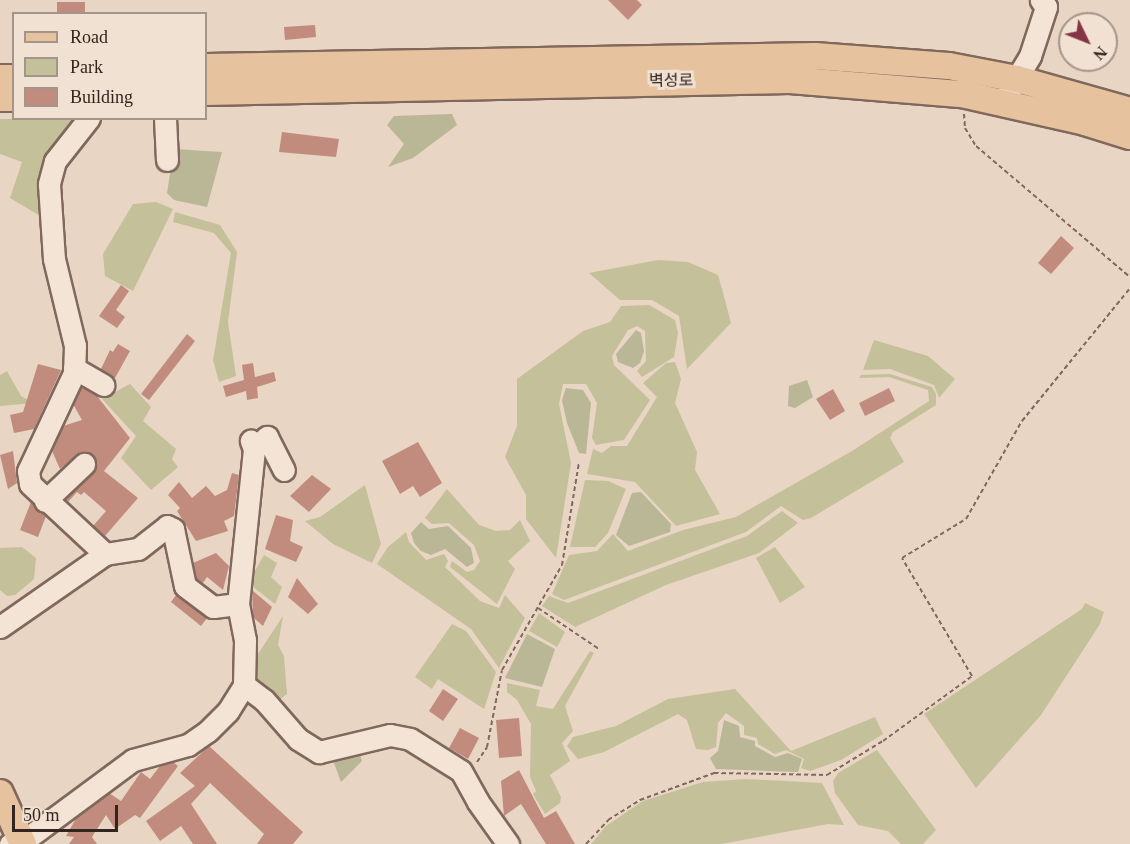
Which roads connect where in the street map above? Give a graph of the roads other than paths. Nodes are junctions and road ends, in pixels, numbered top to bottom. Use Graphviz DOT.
graph roads {
  1 [pos="1041,0"];
  2 [pos="207,67"];
  3 [pos="1017,79"];
  4 [pos="207,92"];
  5 [pos="1003,101"];
  6 [pos="1130,111"];
  7 [pos="87,120"];
  8 [pos="165,120"];
  9 [pos="1130,136"];
  10 [pos="167,160"];
  11 [pos="74,368"];
  12 [pos="104,385"];
  13 [pos="84,464"];
  14 [pos="284,470"];
  15 [pos="45,501"];
  16 [pos="105,554"];
  17 [pos="238,604"];
  18 [pos="0,627"];
  19 [pos="243,685"];
  20 [pos="0,793"];
  21 [pos="18,843"];
  22 [pos="508,844"];
  1 -- 3 [label="street"];
  2 -- 3 [label="main road, 벽성로"];
  3 -- 5 [label="street"];
  3 -- 6 [label="main road, 벽성로"];
  4 -- 5 [label="main road, 벽성로"];
  5 -- 9 [label="main road, 벽성로"];
  7 -- 11 [label="street"];
  8 -- 10 [label="street"];
  11 -- 12 [label="street"];
  11 -- 15 [label="street"];
  13 -- 15 [label="street"];
  14 -- 17 [label="street"];
  15 -- 16 [label="street"];
  16 -- 17 [label="street"];
  16 -- 18 [label="street"];
  17 -- 19 [label="street"];
  19 -- 21 [label="street"];
  19 -- 22 [label="street"];
  20 -- 21 [label="main road"];
}
